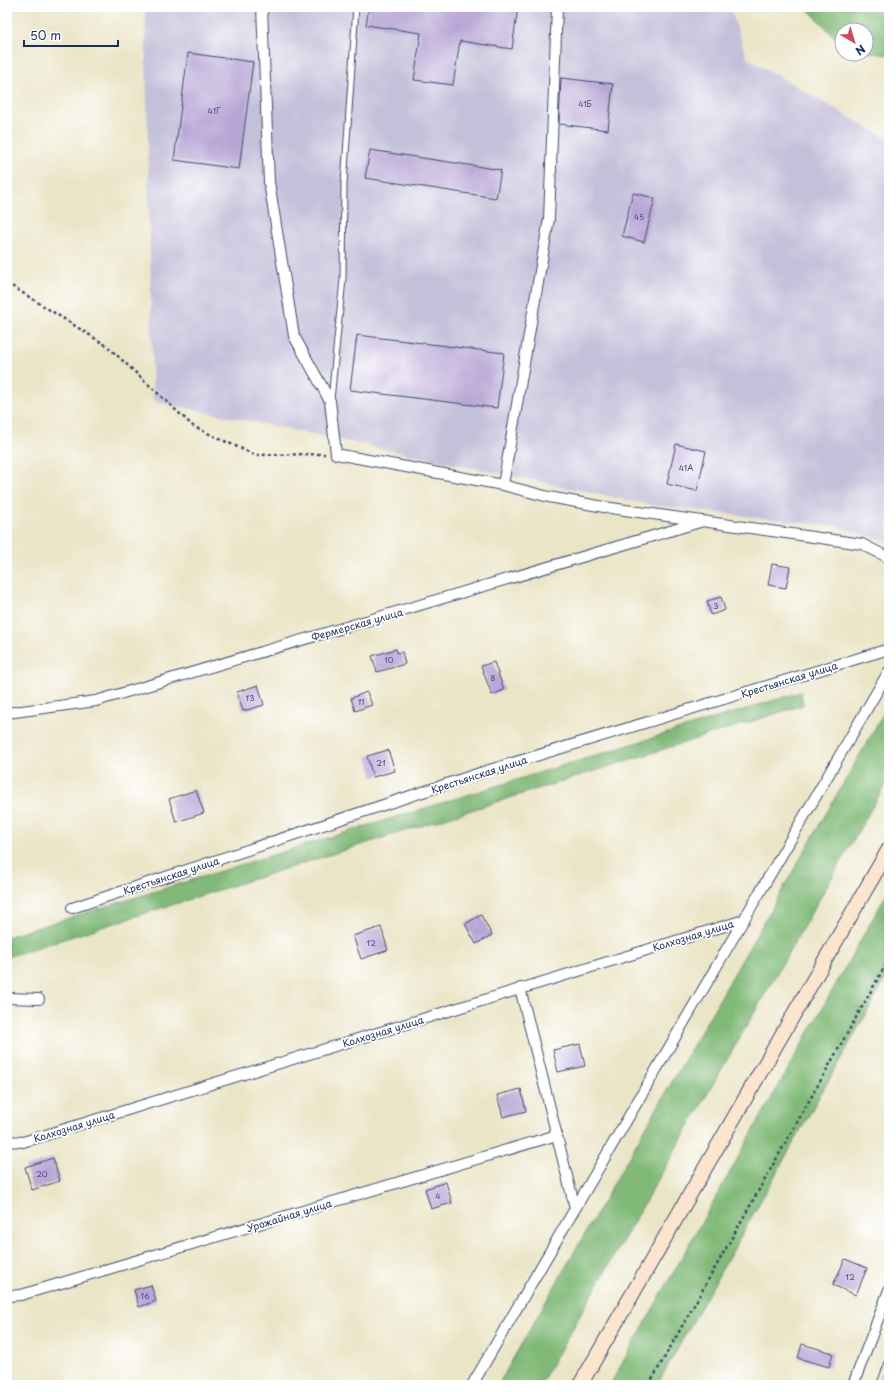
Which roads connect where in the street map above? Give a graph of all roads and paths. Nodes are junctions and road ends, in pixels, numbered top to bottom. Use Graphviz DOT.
graph roads {
  1 [pos="262,7"];
  2 [pos="356,7"];
  3 [pos="557,7"];
  4 [pos="7,283"];
  5 [pos="330,401"];
  6 [pos="336,454"];
  7 [pos="503,485"];
  8 [pos="704,521"];
  9 [pos="889,558"];
  10 [pos="889,649"];
  11 [pos="889,671"];
  12 [pos="7,713"];
  13 [pos="889,849"];
  14 [pos="72,908"];
  15 [pos="744,920"];
  16 [pos="889,959"];
  17 [pos="520,988"];
  18 [pos="7,998"];
  19 [pos="39,999"];
  20 [pos="556,1135"];
  21 [pos="7,1141"];
  22 [pos="575,1208"];
  23 [pos="889,1290"];
  24 [pos="7,1296"];
  25 [pos="472,1385"];
  26 [pos="580,1385"];
  27 [pos="649,1385"];
  28 [pos="853,1385"];
  1 -- 5 [label="street"];
  2 -- 5 [label="lane"];
  3 -- 7 [label="street"];
  4 -- 6 [label="path"];
  5 -- 6 [label="street"];
  6 -- 7 [label="street"];
  7 -- 8 [label="street"];
  8 -- 9 [label="street"];
  8 -- 12 [label="street, Фермерская улица"];
  10 -- 14 [label="street, Крестьянская улица"];
  11 -- 15 [label="street"];
  13 -- 26 [label="street"];
  15 -- 17 [label="street, Колхозная улица"];
  15 -- 22 [label="street"];
  16 -- 27 [label="path"];
  17 -- 20 [label="street"];
  17 -- 21 [label="street, Колхозная улица"];
  18 -- 19 [label="street"];
  20 -- 22 [label="street"];
  20 -- 24 [label="street, Урожайная улица"];
  22 -- 25 [label="street"];
  23 -- 28 [label="street"];
}
